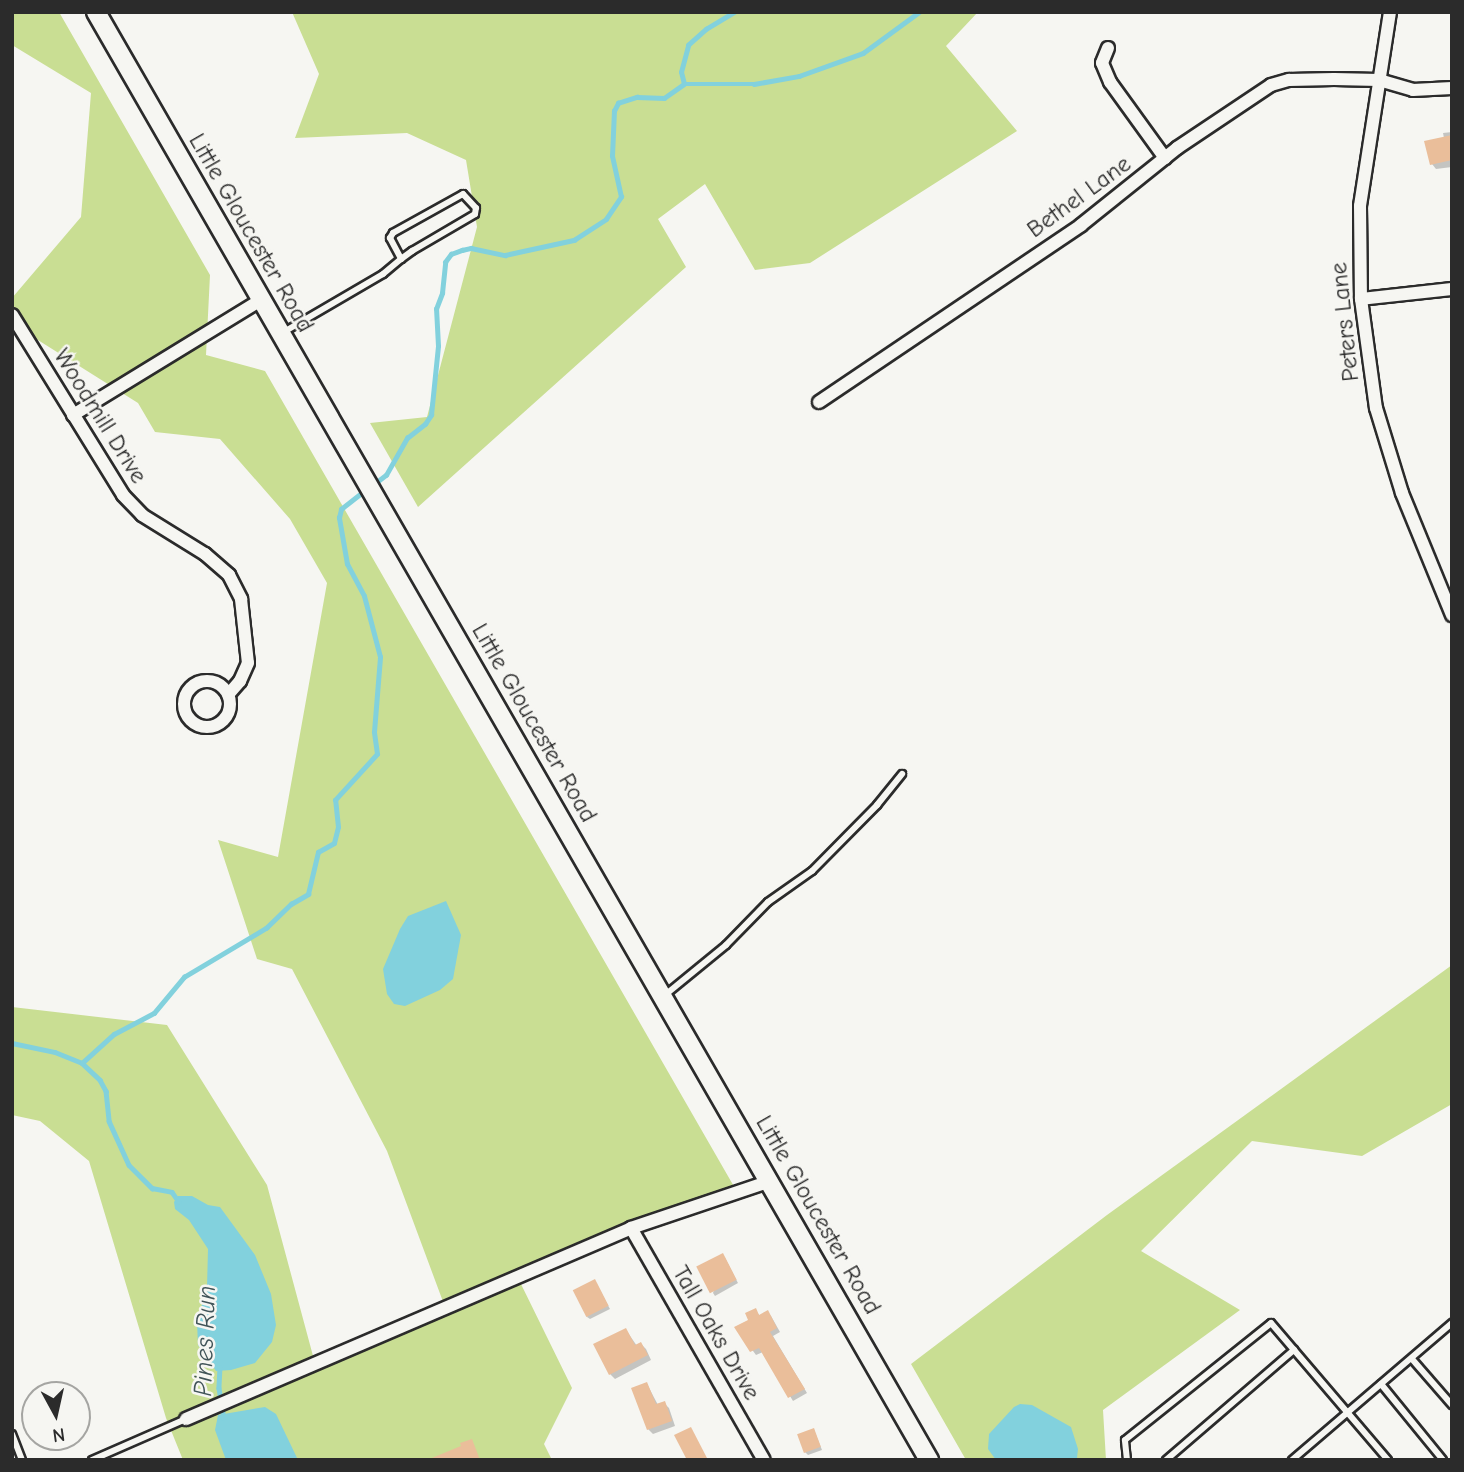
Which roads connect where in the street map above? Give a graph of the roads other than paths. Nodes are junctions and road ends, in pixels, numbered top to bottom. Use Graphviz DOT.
graph roads {
  1 [pos="96,12"];
  2 [pos="1390,12"];
  3 [pos="1108,48"];
  4 [pos="1380,80"];
  5 [pos="1452,88"];
  6 [pos="1166,158"];
  7 [pos="401,259"];
  8 [pos="1452,289"];
  9 [pos="1361,299"];
  10 [pos="261,300"];
  11 [pos="12,315"];
  12 [pos="281,334"];
  13 [pos="819,401"];
  14 [pos="73,415"];
  15 [pos="1452,615"];
  16 [pos="228,695"];
  17 [pos="902,774"];
  18 [pos="664,996"];
  19 [pos="771,1181"];
  20 [pos="631,1228"];
  21 [pos="1452,1324"];
  22 [pos="1294,1350"];
  23 [pos="1412,1359"];
  24 [pos="1381,1384"];
  25 [pos="1452,1405"];
  26 [pos="1347,1411"];
  27 [pos="186,1419"];
  28 [pos="12,1434"];
  29 [pos="22,1460"];
  30 [pos="92,1460"];
  31 [pos="764,1460"];
  32 [pos="929,1460"];
  33 [pos="1127,1460"];
  34 [pos="1166,1460"];
  35 [pos="1292,1460"];
  36 [pos="1388,1460"];
  37 [pos="1443,1460"];
  1 -- 10 [label="street, Little Gloucester Road"];
  2 -- 4 [label="street, Peters Lane"];
  3 -- 6 [label="street"];
  4 -- 5 [label="street, Bethel Lane"];
  4 -- 6 [label="street, Bethel Lane"];
  4 -- 9 [label="street, Peters Lane"];
  6 -- 13 [label="street, Bethel Lane"];
  7 -- 7 [label="lane"];
  7 -- 12 [label="lane"];
  8 -- 9 [label="street"];
  9 -- 15 [label="street, Peters Lane"];
  10 -- 12 [label="street, Little Gloucester Road"];
  10 -- 14 [label="street"];
  11 -- 14 [label="street, Woodmill Drive"];
  12 -- 18 [label="street, Little Gloucester Road"];
  14 -- 16 [label="street, Woodmill Drive"];
  17 -- 18 [label="lane"];
  18 -- 19 [label="street, Little Gloucester Road"];
  19 -- 20 [label="street"];
  19 -- 32 [label="street, Little Gloucester Road"];
  20 -- 27 [label="street"];
  20 -- 31 [label="street, Tall Oaks Drive"];
  21 -- 23 [label="lane"];
  22 -- 26 [label="lane"];
  22 -- 33 [label="lane"];
  22 -- 34 [label="lane"];
  23 -- 24 [label="lane"];
  23 -- 25 [label="lane"];
  24 -- 26 [label="lane"];
  24 -- 37 [label="lane"];
  26 -- 35 [label="lane"];
  26 -- 36 [label="lane"];
  27 -- 30 [label="lane"];
  28 -- 29 [label="lane"];
}
